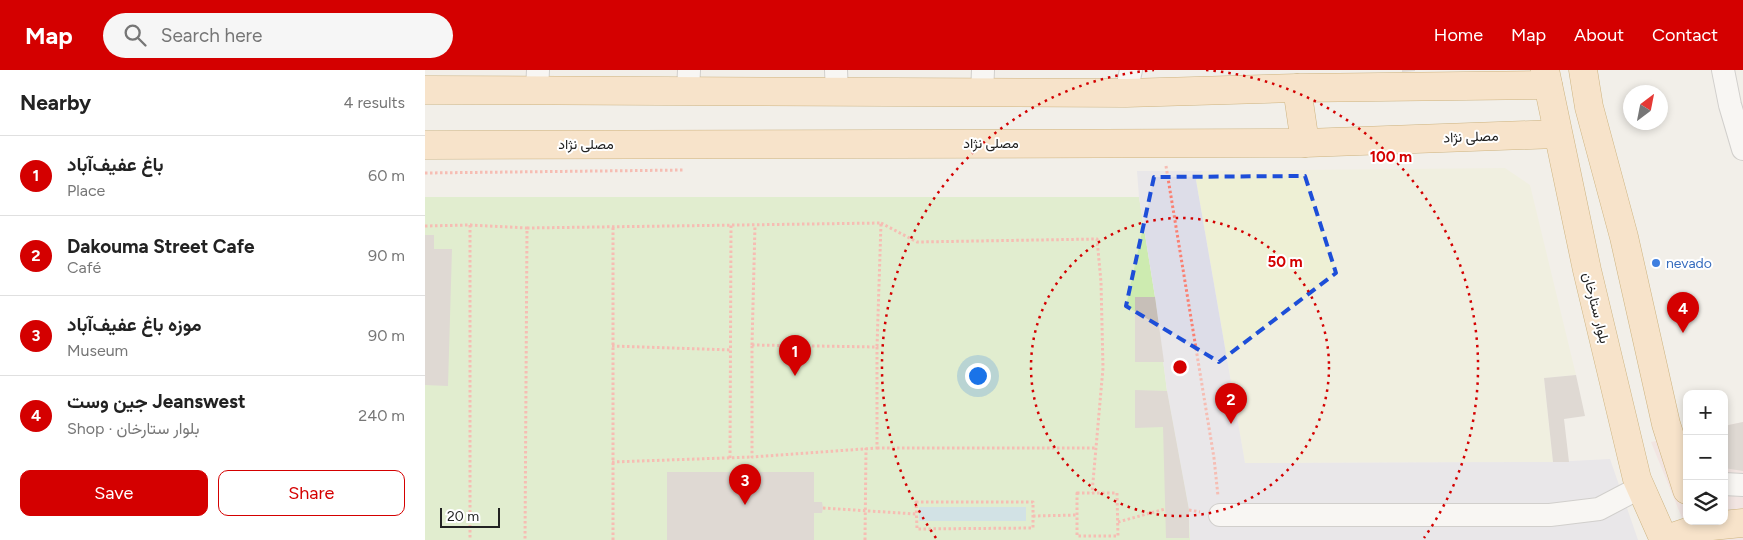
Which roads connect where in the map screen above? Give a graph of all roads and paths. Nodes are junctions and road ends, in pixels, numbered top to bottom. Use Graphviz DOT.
graph roads {
  1 [pos="1583,70"];
  2 [pos="1723,70"];
  3 [pos="1546,78"];
  4 [pos="538,80"];
  5 [pos="689,81"];
  6 [pos="837,81"];
  7 [pos="1129,81"];
  8 [pos="983,82"];
  9 [pos="1297,88"];
  10 [pos="425,90"];
  11 [pos="1557,134"];
  12 [pos="1165,142"];
  13 [pos="1305,143"];
  14 [pos="425,145"];
  15 [pos="1743,149"];
  16 [pos="881,223"];
  17 [pos="470,225"];
  18 [pos="731,225"];
  19 [pos="755,225"];
  20 [pos="425,226"];
  21 [pos="613,227"];
  22 [pos="527,228"];
  23 [pos="752,345"];
  24 [pos="612,346"];
  25 [pos="877,347"];
  26 [pos="731,350"];
  27 [pos="866,448"];
  28 [pos="877,448"];
  29 [pos="1096,448"];
  30 [pos="752,457"];
  31 [pos="730,458"];
  32 [pos="612,462"];
  33 [pos="1684,480"];
  34 [pos="1728,484"];
  35 [pos="1743,485"];
  36 [pos="1641,487"];
  37 [pos="1092,493"];
  38 [pos="823,508"];
  39 [pos="1165,509"];
  40 [pos="864,512"];
  41 [pos="916,514"];
  42 [pos="1077,515"];
  43 [pos="1220,515"];
  44 [pos="1033,516"];
  45 [pos="1118,522"];
  46 [pos="1743,523"];
  47 [pos="1703,529"];
  48 [pos="1108,538"];
  49 [pos="470,540"];
  50 [pos="525,540"];
  51 [pos="613,540"];
  52 [pos="865,540"];
  53 [pos="1664,540"];
  1 -- 33 [label="main road"];
  2 -- 15 [label="street"];
  3 -- 9 [label="main road"];
  3 -- 11 [label="main road, بلوار ستارخان"];
  4 -- 5 [label="main road"];
  4 -- 10 [label="main road"];
  5 -- 6 [label="main road"];
  6 -- 8 [label="main road"];
  7 -- 8 [label="main road"];
  7 -- 9 [label="main road"];
  9 -- 13 [label="main road"];
  11 -- 13 [label="main road, مصلی نژاد"];
  11 -- 36 [label="main road, بلوار ستارخان"];
  12 -- 13 [label="main road, مصلی نژاد"];
  12 -- 14 [label="main road, مصلی نژاد"];
  12 -- 43 [label="path"];
  16 -- 19 [label="path"];
  16 -- 25 [label="path"];
  16 -- 29 [label="path"];
  17 -- 20 [label="path"];
  17 -- 22 [label="path"];
  17 -- 49 [label="path"];
  18 -- 19 [label="path"];
  18 -- 21 [label="path"];
  18 -- 26 [label="path"];
  19 -- 23 [label="path"];
  21 -- 22 [label="path"];
  21 -- 24 [label="path"];
  22 -- 50 [label="path"];
  23 -- 25 [label="path"];
  23 -- 30 [label="path"];
  24 -- 26 [label="path"];
  24 -- 32 [label="path"];
  25 -- 28 [label="path"];
  26 -- 31 [label="path"];
  27 -- 28 [label="path"];
  27 -- 30 [label="path"];
  27 -- 40 [label="path"];
  28 -- 29 [label="path"];
  29 -- 37 [label="path"];
  30 -- 31 [label="path"];
  31 -- 32 [label="path"];
  32 -- 51 [label="path"];
  34 -- 35 [label="street"];
  36 -- 43 [label="street"];
  36 -- 53 [label="main road, بلوار ستارخان"];
  37 -- 42 [label="path"];
  37 -- 45 [label="path"];
  38 -- 40 [label="path"];
  39 -- 45 [label="path"];
  40 -- 41 [label="path"];
  40 -- 52 [label="path"];
  41 -- 44 [label="path"];
  41 -- 44 [label="path"];
  42 -- 44 [label="path"];
  42 -- 48 [label="path"];
  45 -- 48 [label="path"];
  46 -- 47 [label="main road"];
  47 -- 53 [label="main road"];
}
